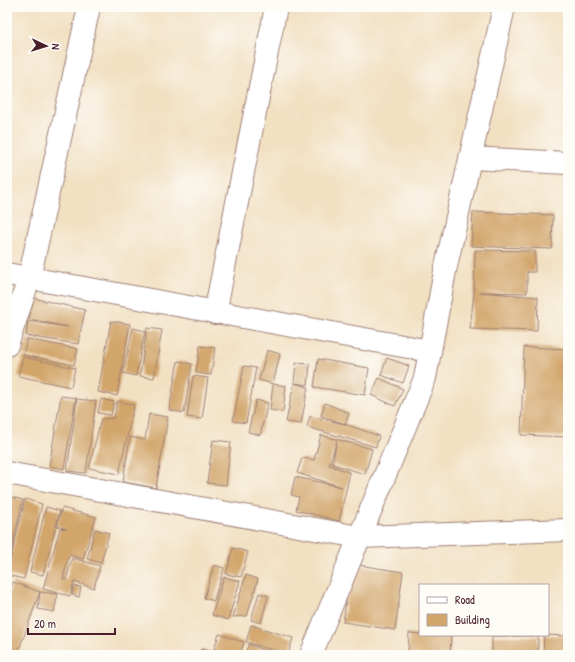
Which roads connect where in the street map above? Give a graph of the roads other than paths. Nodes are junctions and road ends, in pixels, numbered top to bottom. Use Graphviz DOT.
graph roads {
  1 [pos="89,7"];
  2 [pos="276,7"];
  3 [pos="504,7"];
  4 [pos="470,158"];
  5 [pos="568,163"];
  6 [pos="7,274"];
  7 [pos="29,279"];
  8 [pos="216,313"];
  9 [pos="7,345"];
  10 [pos="430,352"];
  11 [pos="7,473"];
  12 [pos="568,530"];
  13 [pos="359,536"];
  14 [pos="311,655"];
  1 -- 7 [label="street"];
  2 -- 8 [label="street"];
  3 -- 4 [label="street"];
  4 -- 5 [label="street"];
  4 -- 10 [label="street"];
  6 -- 7 [label="street"];
  7 -- 8 [label="street"];
  7 -- 9 [label="street"];
  8 -- 10 [label="street"];
  10 -- 13 [label="street"];
  11 -- 13 [label="street"];
  12 -- 13 [label="street"];
  13 -- 14 [label="street"];
}
